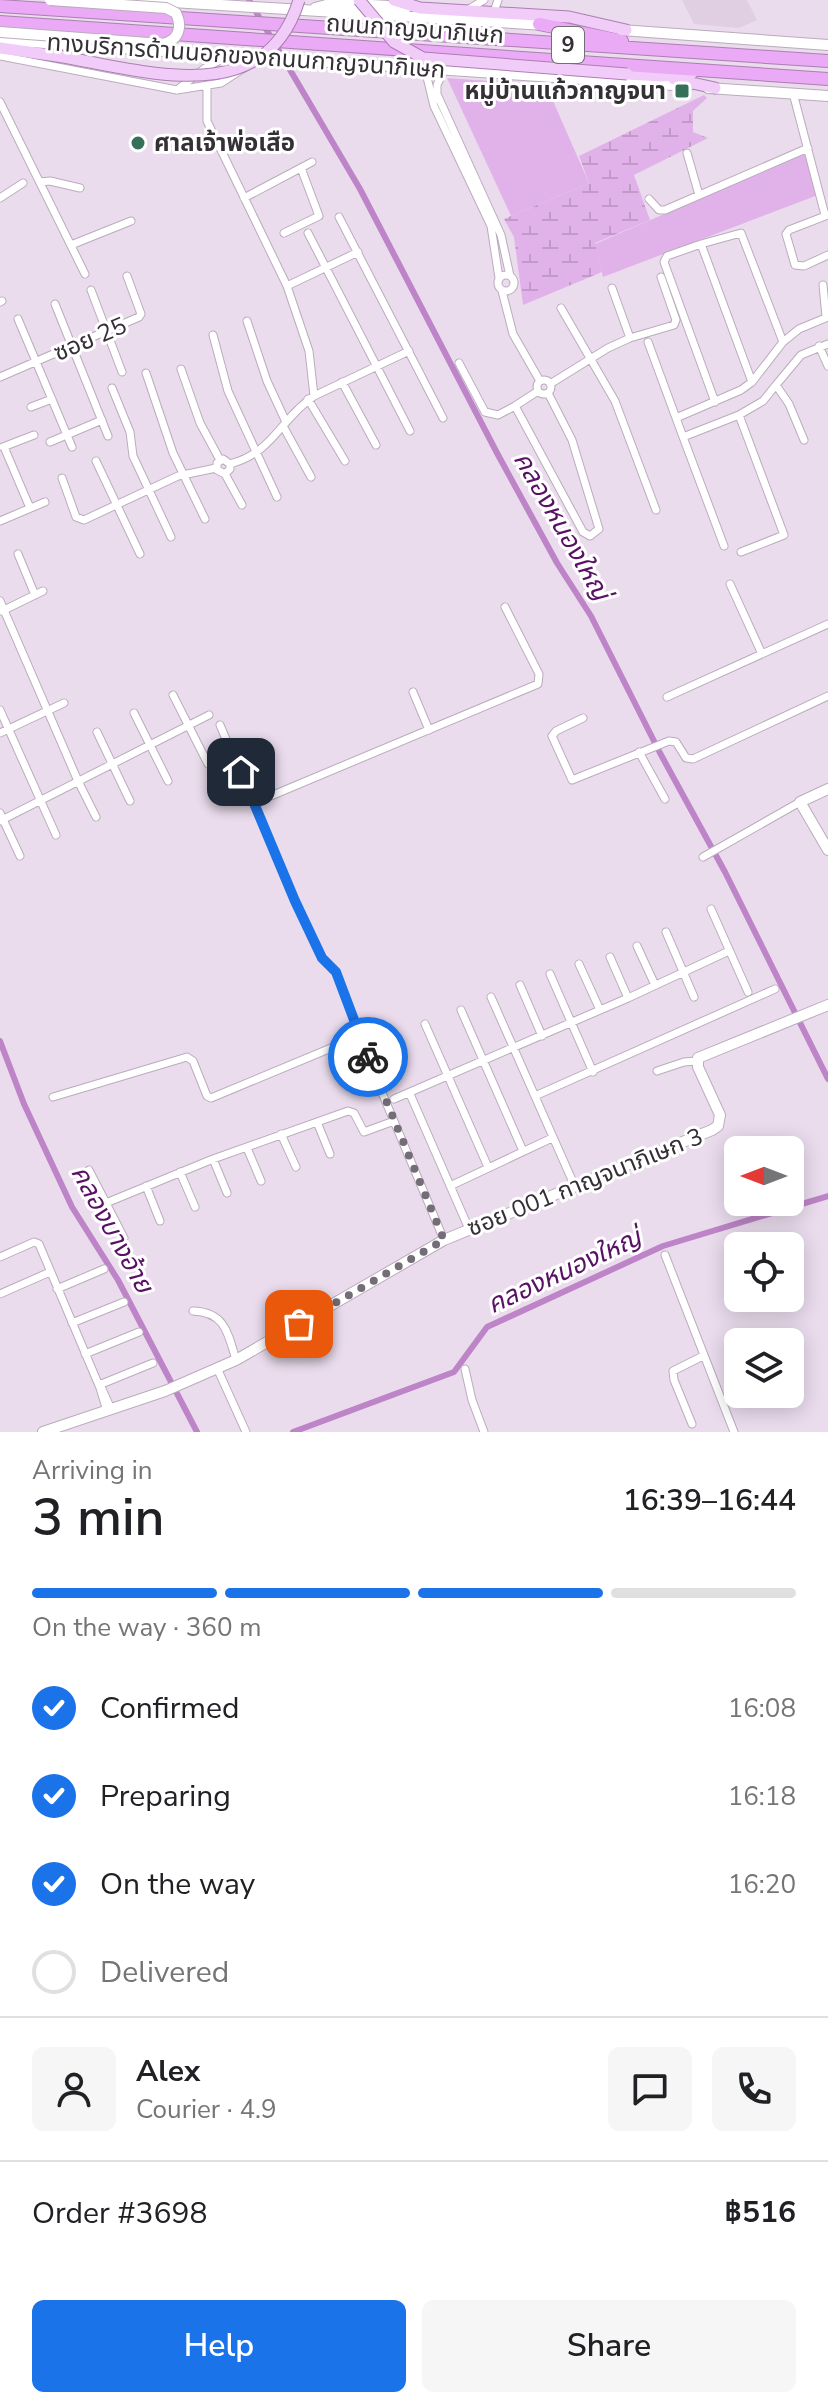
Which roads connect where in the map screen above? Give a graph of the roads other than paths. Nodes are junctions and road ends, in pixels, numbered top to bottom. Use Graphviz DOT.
graph roads {
  1 [pos="50,0"];
  2 [pos="140,0"];
  3 [pos="359,0"];
  4 [pos="394,0"];
  5 [pos="484,0"];
  6 [pos="297,5"];
  7 [pos="0,6"];
  8 [pos="496,6"];
  9 [pos="420,8"];
  10 [pos="310,11"];
  11 [pos="467,11"];
  12 [pos="0,22"];
  13 [pos="539,24"];
  14 [pos="626,30"];
  15 [pos="0,32"];
  16 [pos="0,40"];
  17 [pos="828,45"];
  18 [pos="0,48"];
  19 [pos="671,51"];
  20 [pos="0,56"];
  21 [pos="229,56"];
  22 [pos="251,57"];
  23 [pos="828,61"];
  24 [pos="425,69"];
  25 [pos="444,70"];
  26 [pos="717,71"];
  27 [pos="662,76"];
  28 [pos="828,79"];
  29 [pos="207,87"];
  30 [pos="715,88"];
  31 [pos="177,90"];
  32 [pos="793,93"];
  33 [pos="828,96"];
  34 [pos="0,102"];
  35 [pos="456,143"];
  36 [pos="808,148"];
  37 [pos="687,153"];
  38 [pos="312,162"];
  39 [pos="301,168"];
  40 [pos="40,182"];
  41 [pos="23,183"];
  42 [pos="80,188"];
  43 [pos="699,195"];
  44 [pos="0,198"];
  45 [pos="244,198"];
  46 [pos="649,199"];
  47 [pos="827,215"];
  48 [pos="339,217"];
  49 [pos="131,221"];
  50 [pos="493,223"];
  51 [pos="284,233"];
  52 [pos="308,233"];
  53 [pos="701,244"];
  54 [pos="71,245"];
  55 [pos="358,252"];
  56 [pos="828,255"];
  57 [pos="325,267"];
  58 [pos="85,274"];
  59 [pos="127,276"];
  60 [pos="510,276"];
  61 [pos="661,277"];
  62 [pos="499,278"];
  63 [pos="823,285"];
  64 [pos="287,286"];
  65 [pos="612,288"];
  66 [pos="91,290"];
  67 [pos="502,291"];
  68 [pos="55,304"];
  69 [pos="561,308"];
  70 [pos="827,317"];
  71 [pos="18,319"];
  72 [pos="247,321"];
  73 [pos="106,332"];
  74 [pos="213,335"];
  75 [pos="630,338"];
  76 [pos="648,342"];
  77 [pos="783,342"];
  78 [pos="824,345"];
  79 [pos="72,347"];
  80 [pos="409,351"];
  81 [pos="590,358"];
  82 [pos="37,362"];
  83 [pos="459,363"];
  84 [pos="828,366"];
  85 [pos="377,368"];
  86 [pos="181,369"];
  87 [pos="122,372"];
  88 [pos="146,373"];
  89 [pos="0,377"];
  90 [pos="540,381"];
  91 [pos="342,382"];
  92 [pos="752,382"];
  93 [pos="776,385"];
  94 [pos="112,388"];
  95 [pos="549,388"];
  96 [pos="538,391"];
  97 [pos="311,398"];
  98 [pos="52,399"];
  99 [pos="715,402"];
  100 [pos="515,406"];
  101 [pos="31,407"];
  102 [pos="739,415"];
  103 [pos="443,418"];
  104 [pos="676,418"];
  105 [pos="102,420"];
  106 [pos="284,424"];
  107 [pos="410,431"];
  108 [pos="34,435"];
  109 [pos="67,435"];
  110 [pos="108,436"];
  111 [pos="683,437"];
  112 [pos="804,440"];
  113 [pos="50,442"];
  114 [pos="376,445"];
  115 [pos="72,447"];
  116 [pos="2,448"];
  117 [pos="256,455"];
  118 [pos="220,460"];
  119 [pos="96,461"];
  120 [pos="345,461"];
  121 [pos="230,464"];
  122 [pos="216,468"];
  123 [pos="184,474"];
  124 [pos="225,474"];
  125 [pos="311,477"];
  126 [pos="62,478"];
  127 [pos="148,488"];
  128 [pos="277,497"];
  129 [pos="45,502"];
  130 [pos="116,504"];
  131 [pos="242,505"];
  132 [pos="30,508"];
  133 [pos="656,510"];
  134 [pos="205,519"];
  135 [pos="0,521"];
  136 [pos="171,537"];
  137 [pos="724,546"];
  138 [pos="741,552"];
  139 [pos="18,554"];
  140 [pos="140,554"];
  141 [pos="730,584"];
  142 [pos="43,591"];
  143 [pos="35,595"];
  144 [pos="0,601"];
  145 [pos="505,607"];
  146 [pos="2,610"];
  147 [pos="828,624"];
  148 [pos="762,654"];
  149 [pos="413,692"];
  150 [pos="173,695"];
  151 [pos="828,696"];
  152 [pos="667,697"];
  153 [pos="64,703"];
  154 [pos="0,710"];
  155 [pos="48,711"];
  156 [pos="134,713"];
  157 [pos="209,715"];
  158 [pos="583,718"];
  159 [pos="189,725"];
  160 [pos="220,725"];
  161 [pos="429,730"];
  162 [pos="4,731"];
  163 [pos="97,732"];
  164 [pos="150,745"];
  165 [pos="639,752"];
  166 [pos="208,764"];
  167 [pos="111,765"];
  168 [pos="78,781"];
  169 [pos="168,781"];
  170 [pos="828,789"];
  171 [pos="665,799"];
  172 [pos="40,801"];
  173 [pos="130,801"];
  174 [pos="800,802"];
  175 [pos="254,803"];
  176 [pos="96,817"];
  177 [pos="1,818"];
  178 [pos="56,835"];
  179 [pos="828,850"];
  180 [pos="709,854"];
  181 [pos="20,856"];
  182 [pos="711,909"];
  183 [pos="666,932"];
  184 [pos="637,946"];
  185 [pos="729,951"];
  186 [pos="610,957"];
  187 [pos="579,964"];
  188 [pos="682,973"];
  189 [pos="550,974"];
  190 [pos="520,985"];
  191 [pos="655,985"];
  192 [pos="775,989"];
  193 [pos="748,992"];
  194 [pos="491,997"];
  195 [pos="694,997"];
  196 [pos="628,998"];
  197 [pos="828,1005"];
  198 [pos="461,1010"];
  199 [pos="600,1010"];
  200 [pos="571,1023"];
  201 [pos="425,1024"];
  202 [pos="360,1036"];
  203 [pos="542,1036"];
  204 [pos="514,1048"];
  205 [pos="697,1061"];
  206 [pos="483,1062"];
  207 [pos="657,1071"];
  208 [pos="593,1072"];
  209 [pos="448,1077"];
  210 [pos="410,1094"];
  211 [pos="535,1096"];
  212 [pos="53,1097"];
  213 [pos="394,1099"];
  214 [pos="394,1121"];
  215 [pos="317,1122"];
  216 [pos="281,1134"];
  217 [pos="552,1138"];
  218 [pos="247,1148"];
  219 [pos="523,1151"];
  220 [pos="330,1154"];
  221 [pos="213,1159"];
  222 [pos="296,1167"];
  223 [pos="488,1167"];
  224 [pos="89,1170"];
  225 [pos="180,1172"];
  226 [pos="572,1180"];
  227 [pos="261,1181"];
  228 [pos="146,1186"];
  229 [pos="450,1186"];
  230 [pos="227,1193"];
  231 [pos="106,1203"];
  232 [pos="195,1207"];
  233 [pos="160,1221"];
  234 [pos="469,1229"];
  235 [pos="124,1238"];
  236 [pos="444,1240"];
  237 [pos="665,1255"];
  238 [pos="0,1257"];
  239 [pos="104,1269"];
  240 [pos="50,1272"];
  241 [pos="57,1289"];
  242 [pos="0,1294"];
  243 [pos="124,1302"];
  244 [pos="193,1311"];
  245 [pos="72,1323"];
  246 [pos="139,1332"];
  247 [pos="85,1354"];
  248 [pos="703,1356"];
  249 [pos="236,1360"];
  250 [pos="153,1363"];
  251 [pos="217,1368"];
  252 [pos="465,1369"];
  253 [pos="99,1386"];
  254 [pos="109,1410"];
  255 [pos="692,1424"];
  256 [pos="44,1432"];
  257 [pos="246,1432"];
  258 [pos="484,1432"];
  259 [pos="734,1432"];
  1 -- 15 [label="main road, bridge"];
  2 -- 6 [label="main road"];
  3 -- 27 [label="main road, bridge"];
  4 -- 9 [label="main road"];
  5 -- 11 [label="street"];
  6 -- 10 [label="main road"];
  6 -- 18 [label="main road, bridge"];
  7 -- 19 [label="highway, ถนนกาญจนาภิเษก / 9"];
  8 -- 11 [label="main road"];
  8 -- 14 [label="main road"];
  9 -- 10 [label="main road"];
  9 -- 11 [label="main road"];
  10 -- 13 [label="main road"];
  12 -- 26 [label="highway, ถนนกาญจนาภิเษก / 9"];
  13 -- 14 [label="main road"];
  13 -- 19 [label="highway"];
  14 -- 17 [label="main road"];
  16 -- 21 [label="main road, ทางบริการด้านนอกของถนนกาญจนาภิเษก"];
  19 -- 23 [label="highway, ถนนกาญจนาภิเษก / 9"];
  20 -- 31 [label="street"];
  21 -- 22 [label="main road, ทางบริการด้านนอกของถนนกาญจนาภิเษก"];
  21 -- 31 [label="street"];
  22 -- 24 [label="main road, ทางบริการด้านนอกของถนนกาญจนาภิเษก"];
  22 -- 29 [label="street"];
  24 -- 25 [label="main road, ทางบริการด้านนอกของถนนกาญจนาภิเษก"];
  24 -- 35 [label="street"];
  25 -- 30 [label="main road, ทางบริการด้านนอกของถนนกาญจนาภิเษก"];
  25 -- 35 [label="street"];
  26 -- 27 [label="main road"];
  26 -- 28 [label="highway, ถนนกาญจนาภิเษก / 9"];
  27 -- 30 [label="main road"];
  29 -- 31 [label="street"];
  29 -- 45 [label="street"];
  30 -- 32 [label="main road, ทางบริการด้านนอกของถนนกาญจนาภิเษก"];
  32 -- 33 [label="main road, ทางบริการด้านนอกของถนนกาญจนาภิเษก"];
  32 -- 36 [label="street"];
  34 -- 40 [label="street"];
  35 -- 50 [label="street"];
  36 -- 43 [label="street"];
  36 -- 47 [label="street"];
  37 -- 43 [label="street"];
  38 -- 39 [label="street"];
  39 -- 45 [label="street"];
  39 -- 51 [label="street"];
  40 -- 42 [label="street"];
  40 -- 54 [label="street"];
  41 -- 44 [label="street"];
  43 -- 46 [label="street"];
  45 -- 64 [label="street"];
  47 -- 56 [label="street"];
  48 -- 55 [label="street"];
  49 -- 54 [label="street"];
  50 -- 60 [label="street"];
  50 -- 62 [label="street"];
  52 -- 57 [label="street"];
  53 -- 77 [label="street"];
  53 -- 92 [label="street"];
  53 -- 99 [label="street"];
  54 -- 58 [label="street"];
  55 -- 57 [label="street"];
  55 -- 80 [label="street"];
  57 -- 64 [label="street"];
  57 -- 85 [label="street"];
  59 -- 73 [label="street, ซอย 25"];
  60 -- 62 [label="street"];
  60 -- 67 [label="street"];
  61 -- 75 [label="street"];
  62 -- 67 [label="street"];
  63 -- 70 [label="street"];
  64 -- 97 [label="street"];
  65 -- 75 [label="street"];
  66 -- 73 [label="street"];
  67 -- 90 [label="street"];
  68 -- 79 [label="street"];
  69 -- 81 [label="street"];
  70 -- 77 [label="street"];
  71 -- 82 [label="street"];
  72 -- 106 [label="street"];
  73 -- 79 [label="street, ซอย 25"];
  73 -- 87 [label="street"];
  74 -- 117 [label="street"];
  75 -- 81 [label="street"];
  76 -- 104 [label="street"];
  77 -- 92 [label="street"];
  78 -- 84 [label="street"];
  78 -- 93 [label="street"];
  79 -- 82 [label="street, ซอย 25"];
  79 -- 105 [label="street"];
  80 -- 85 [label="street"];
  80 -- 103 [label="street"];
  81 -- 95 [label="street"];
  81 -- 133 [label="street"];
  82 -- 89 [label="street, ซอย 25"];
  82 -- 98 [label="street"];
  83 -- 100 [label="street"];
  85 -- 91 [label="street"];
  85 -- 107 [label="street"];
  86 -- 118 [label="street"];
  88 -- 123 [label="street"];
  90 -- 95 [label="street"];
  90 -- 96 [label="street"];
  91 -- 97 [label="street"];
  91 -- 114 [label="street"];
  92 -- 99 [label="street"];
  93 -- 102 [label="street"];
  93 -- 112 [label="street"];
  94 -- 127 [label="street"];
  95 -- 96 [label="street"];
  95 -- 100 [label="street"];
  96 -- 100 [label="street"];
  97 -- 106 [label="street"];
  97 -- 120 [label="street"];
  98 -- 101 [label="street"];
  98 -- 109 [label="street"];
  99 -- 104 [label="street"];
  102 -- 111 [label="street"];
  102 -- 138 [label="street"];
  104 -- 111 [label="street"];
  105 -- 109 [label="street"];
  105 -- 110 [label="street"];
  106 -- 117 [label="street"];
  106 -- 125 [label="street"];
  108 -- 116 [label="street"];
  109 -- 113 [label="street"];
  109 -- 115 [label="street"];
  111 -- 137 [label="street"];
  116 -- 132 [label="street"];
  117 -- 121 [label="street"];
  117 -- 128 [label="street"];
  118 -- 121 [label="street"];
  118 -- 122 [label="street"];
  119 -- 130 [label="street"];
  121 -- 124 [label="street"];
  122 -- 123 [label="street"];
  122 -- 124 [label="street"];
  123 -- 127 [label="street"];
  123 -- 134 [label="street"];
  124 -- 131 [label="street"];
  126 -- 130 [label="street"];
  127 -- 130 [label="street"];
  127 -- 136 [label="street"];
  129 -- 132 [label="street"];
  130 -- 140 [label="street"];
  132 -- 135 [label="street"];
  139 -- 143 [label="street"];
  141 -- 148 [label="street"];
  142 -- 143 [label="street"];
  143 -- 146 [label="street"];
  144 -- 146 [label="street"];
  145 -- 161 [label="street"];
  146 -- 155 [label="street"];
  147 -- 148 [label="street"];
  148 -- 152 [label="street"];
  149 -- 161 [label="street"];
  150 -- 159 [label="street"];
  151 -- 165 [label="street"];
  153 -- 155 [label="street"];
  154 -- 162 [label="street"];
  155 -- 162 [label="street"];
  155 -- 168 [label="street"];
  156 -- 164 [label="street"];
  157 -- 159 [label="street"];
  158 -- 165 [label="street"];
  159 -- 164 [label="street"];
  159 -- 166 [label="street"];
  160 -- 175 [label="street"];
  161 -- 175 [label="street"];
  162 -- 172 [label="street"];
  163 -- 167 [label="street"];
  164 -- 167 [label="street"];
  164 -- 169 [label="street"];
  165 -- 171 [label="street"];
  167 -- 168 [label="street"];
  167 -- 173 [label="street"];
  168 -- 172 [label="street"];
  168 -- 176 [label="street"];
  170 -- 174 [label="main road"];
  172 -- 177 [label="street"];
  172 -- 178 [label="street"];
  174 -- 179 [label="main road"];
  174 -- 180 [label="street"];
  175 -- 202 [label="street"];
  177 -- 181 [label="street"];
  182 -- 185 [label="street"];
  183 -- 188 [label="street"];
  184 -- 191 [label="street"];
  185 -- 188 [label="street"];
  185 -- 193 [label="street"];
  186 -- 196 [label="street"];
  187 -- 199 [label="street"];
  188 -- 191 [label="street"];
  188 -- 195 [label="street"];
  189 -- 200 [label="street"];
  190 -- 203 [label="street"];
  191 -- 196 [label="street"];
  192 -- 208 [label="street"];
  194 -- 204 [label="street"];
  196 -- 199 [label="street"];
  197 -- 205 [label="main road"];
  198 -- 206 [label="street"];
  199 -- 200 [label="street"];
  200 -- 203 [label="street"];
  200 -- 208 [label="street"];
  201 -- 209 [label="street"];
  202 -- 212 [label="street"];
  202 -- 214 [label="street"];
  203 -- 204 [label="street"];
  204 -- 206 [label="street"];
  204 -- 211 [label="street"];
  205 -- 207 [label="street"];
  205 -- 234 [label="main road, ซอย 001 กาญจนาภิเษก 3"];
  206 -- 209 [label="street"];
  206 -- 219 [label="street"];
  208 -- 211 [label="street"];
  209 -- 210 [label="street"];
  209 -- 223 [label="street"];
  210 -- 213 [label="street"];
  210 -- 229 [label="street"];
  211 -- 217 [label="street"];
  214 -- 215 [label="street"];
  214 -- 236 [label="street"];
  215 -- 216 [label="street"];
  215 -- 220 [label="street"];
  216 -- 218 [label="street"];
  216 -- 222 [label="street"];
  217 -- 219 [label="street"];
  217 -- 226 [label="street"];
  218 -- 221 [label="street"];
  218 -- 227 [label="street"];
  219 -- 223 [label="street"];
  221 -- 225 [label="street"];
  221 -- 230 [label="street"];
  223 -- 229 [label="street"];
  224 -- 231 [label="street"];
  225 -- 228 [label="street"];
  225 -- 232 [label="street"];
  228 -- 231 [label="street"];
  228 -- 233 [label="street"];
  229 -- 234 [label="street"];
  231 -- 235 [label="street"];
  234 -- 236 [label="main road, ซอย 001 กาญจนาภิเษก 3"];
  236 -- 249 [label="main road, ซอย 001 กาญจนาภิเษก 3"];
  237 -- 248 [label="street"];
  238 -- 240 [label="street"];
  239 -- 241 [label="street"];
  240 -- 241 [label="street"];
  240 -- 242 [label="street"];
  241 -- 245 [label="street"];
  243 -- 245 [label="street"];
  244 -- 249 [label="street"];
  245 -- 247 [label="street"];
  246 -- 247 [label="street"];
  247 -- 253 [label="street"];
  248 -- 255 [label="street"];
  248 -- 259 [label="street"];
  249 -- 251 [label="main road, ซอย 001 กาญจนาภิเษก 3"];
  250 -- 253 [label="street"];
  251 -- 254 [label="main road, ซอย 001 กาญจนาภิเษก 3"];
  251 -- 257 [label="street"];
  252 -- 258 [label="street"];
  253 -- 254 [label="street"];
  254 -- 256 [label="main road, ซอย 001 กาญจนาภิเษก 3"];
}
